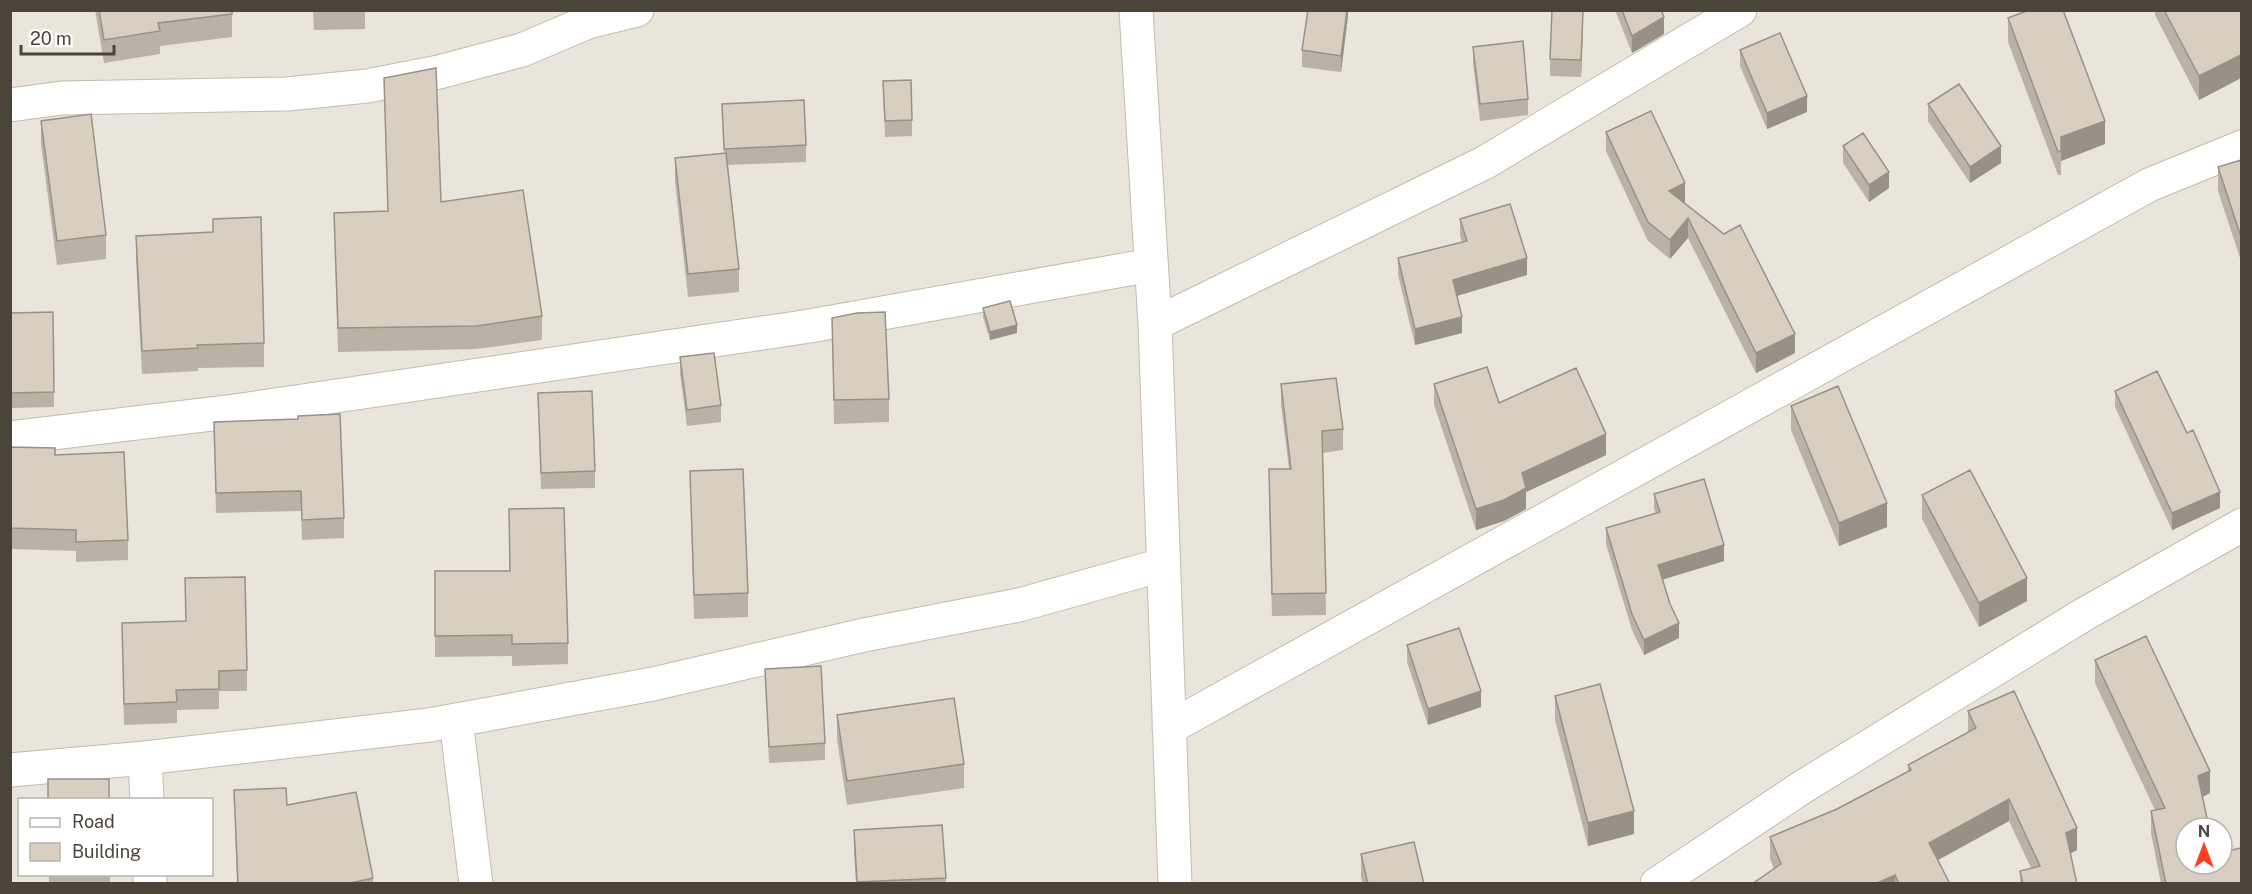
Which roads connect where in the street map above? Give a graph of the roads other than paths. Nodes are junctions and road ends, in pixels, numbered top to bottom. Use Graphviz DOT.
graph roads {
  1 [pos="637,10"];
  2 [pos="1136,10"];
  3 [pos="1740,10"];
  4 [pos="10,105"];
  5 [pos="2241,147"];
  6 [pos="1151,265"];
  7 [pos="1155,324"];
  8 [pos="10,438"];
  9 [pos="2241,525"];
  10 [pos="1162,565"];
  11 [pos="456,720"];
  12 [pos="1168,728"];
  13 [pos="145,758"];
  14 [pos="10,770"];
  15 [pos="147,798"];
  16 [pos="476,884"];
  17 [pos="1175,884"];
  18 [pos="1657,884"];
  1 -- 4 [label="street"];
  2 -- 6 [label="street"];
  3 -- 7 [label="street"];
  5 -- 12 [label="street"];
  6 -- 7 [label="street"];
  6 -- 8 [label="street"];
  7 -- 10 [label="street"];
  9 -- 18 [label="street"];
  10 -- 11 [label="street"];
  10 -- 12 [label="street"];
  11 -- 13 [label="street"];
  11 -- 16 [label="street"];
  12 -- 17 [label="street"];
  13 -- 14 [label="street"];
  13 -- 15 [label="street"];
}
